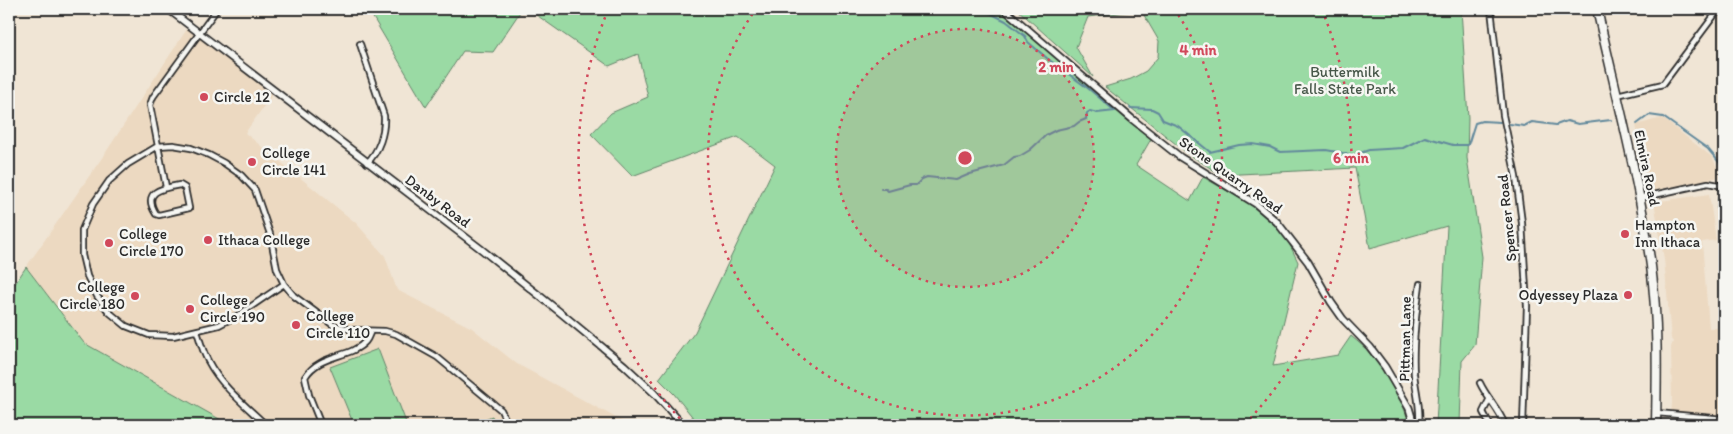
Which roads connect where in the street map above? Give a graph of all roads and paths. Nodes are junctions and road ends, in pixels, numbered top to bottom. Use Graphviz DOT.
graph roads {
  1 [pos="168,9"];
  2 [pos="217,9"];
  3 [pos="1004,9"];
  4 [pos="1492,9"];
  5 [pos="1598,9"];
  6 [pos="1719,9"];
  7 [pos="199,34"];
  8 [pos="360,44"];
  9 [pos="1616,96"];
  10 [pos="158,146"];
  11 [pos="367,163"];
  12 [pos="1724,186"];
  13 [pos="166,187"];
  14 [pos="1640,198"];
  15 [pos="284,284"];
  16 [pos="1420,284"];
  17 [pos="197,331"];
  18 [pos="371,331"];
  19 [pos="1480,383"];
  20 [pos="1489,400"];
  21 [pos="1657,413"];
  22 [pos="1724,419"];
  23 [pos="266,425"];
  24 [pos="321,425"];
  25 [pos="508,425"];
  26 [pos="683,425"];
  27 [pos="1414,425"];
  28 [pos="1419,425"];
  29 [pos="1490,425"];
  30 [pos="1505,425"];
  31 [pos="1523,425"];
  32 [pos="1656,425"];
  1 -- 7 [label="main road, Danby Road"];
  2 -- 7 [label="street"];
  3 -- 27 [label="main road, Stone Quarry Road"];
  4 -- 31 [label="street, Spencer Road"];
  5 -- 9 [label="highway, Elmira Road"];
  6 -- 9 [label="street"];
  7 -- 10 [label="street"];
  7 -- 11 [label="main road, Danby Road"];
  8 -- 11 [label="street"];
  9 -- 14 [label="highway, Elmira Road"];
  10 -- 13 [label="street"];
  10 -- 15 [label="street"];
  10 -- 17 [label="street"];
  11 -- 26 [label="main road, Danby Road"];
  12 -- 14 [label="street"];
  13 -- 13 [label="street"];
  14 -- 21 [label="highway, Elmira Road"];
  15 -- 17 [label="street"];
  15 -- 18 [label="street"];
  16 -- 28 [label="street, Pittman Lane"];
  17 -- 23 [label="street"];
  18 -- 24 [label="street"];
  18 -- 25 [label="street"];
  19 -- 20 [label="street"];
  20 -- 29 [label="street"];
  20 -- 30 [label="street"];
  21 -- 22 [label="street"];
  21 -- 32 [label="highway, Elmira Road"];
}
